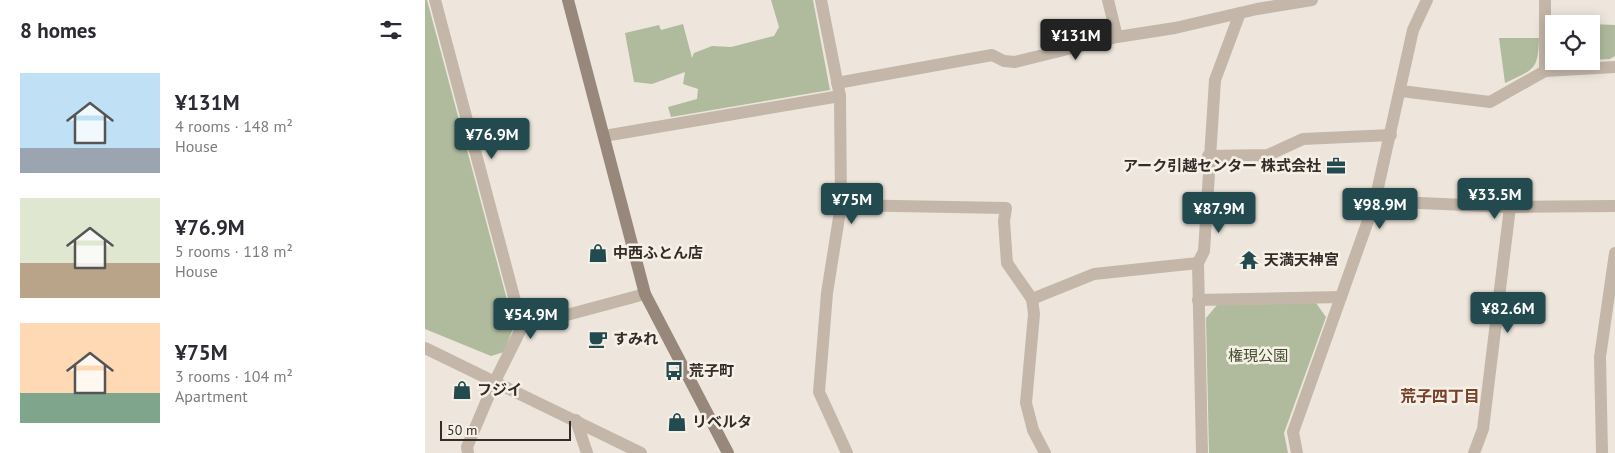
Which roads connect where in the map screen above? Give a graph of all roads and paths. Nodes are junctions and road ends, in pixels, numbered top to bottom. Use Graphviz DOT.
graph roads {
  1 [pos="435,0"];
  2 [pos="568,0"];
  3 [pos="821,0"];
  4 [pos="1108,0"];
  5 [pos="1311,0"];
  6 [pos="1427,0"];
  7 [pos="1545,0"];
  8 [pos="1240,13"];
  9 [pos="1117,37"];
  10 [pos="1615,67"];
  11 [pos="1545,71"];
  12 [pos="837,83"];
  13 [pos="1401,91"];
  14 [pos="840,96"];
  15 [pos="1391,135"];
  16 [pos="604,136"];
  17 [pos="1208,156"];
  18 [pos="1375,201"];
  19 [pos="841,205"];
  20 [pos="1615,206"];
  21 [pos="1510,207"];
  22 [pos="1615,253"];
  23 [pos="1198,263"];
  24 [pos="645,294"];
  25 [pos="1341,296"];
  26 [pos="1033,299"];
  27 [pos="1199,300"];
  28 [pos="522,327"];
  29 [pos="425,348"];
  30 [pos="495,381"];
  31 [pos="576,420"];
  32 [pos="468,453"];
  33 [pos="587,453"];
  34 [pos="641,453"];
  35 [pos="728,453"];
  36 [pos="847,453"];
  37 [pos="1045,453"];
  38 [pos="1202,453"];
  39 [pos="1297,453"];
  40 [pos="1474,453"];
  41 [pos="1602,453"];
  1 -- 28 [label="street"];
  2 -- 16 [label="street"];
  3 -- 12 [label="street"];
  4 -- 9 [label="street"];
  5 -- 8 [label="street"];
  6 -- 13 [label="street"];
  7 -- 11 [label="street"];
  8 -- 9 [label="street"];
  8 -- 17 [label="street"];
  9 -- 12 [label="street"];
  10 -- 11 [label="street"];
  11 -- 13 [label="street"];
  12 -- 14 [label="street"];
  13 -- 15 [label="street"];
  14 -- 16 [label="street"];
  14 -- 19 [label="street"];
  15 -- 17 [label="street"];
  15 -- 18 [label="street"];
  16 -- 24 [label="street"];
  17 -- 23 [label="street"];
  18 -- 21 [label="street"];
  18 -- 25 [label="street"];
  19 -- 26 [label="street"];
  19 -- 36 [label="street"];
  20 -- 21 [label="street"];
  21 -- 40 [label="street"];
  22 -- 41 [label="street"];
  23 -- 26 [label="street"];
  23 -- 27 [label="street"];
  24 -- 28 [label="street"];
  24 -- 35 [label="street"];
  25 -- 27 [label="street"];
  25 -- 39 [label="street"];
  26 -- 37 [label="street"];
  27 -- 38 [label="street"];
  28 -- 30 [label="street"];
  29 -- 30 [label="street"];
  30 -- 31 [label="street"];
  30 -- 32 [label="street"];
  31 -- 33 [label="street"];
  31 -- 34 [label="street"];
}
